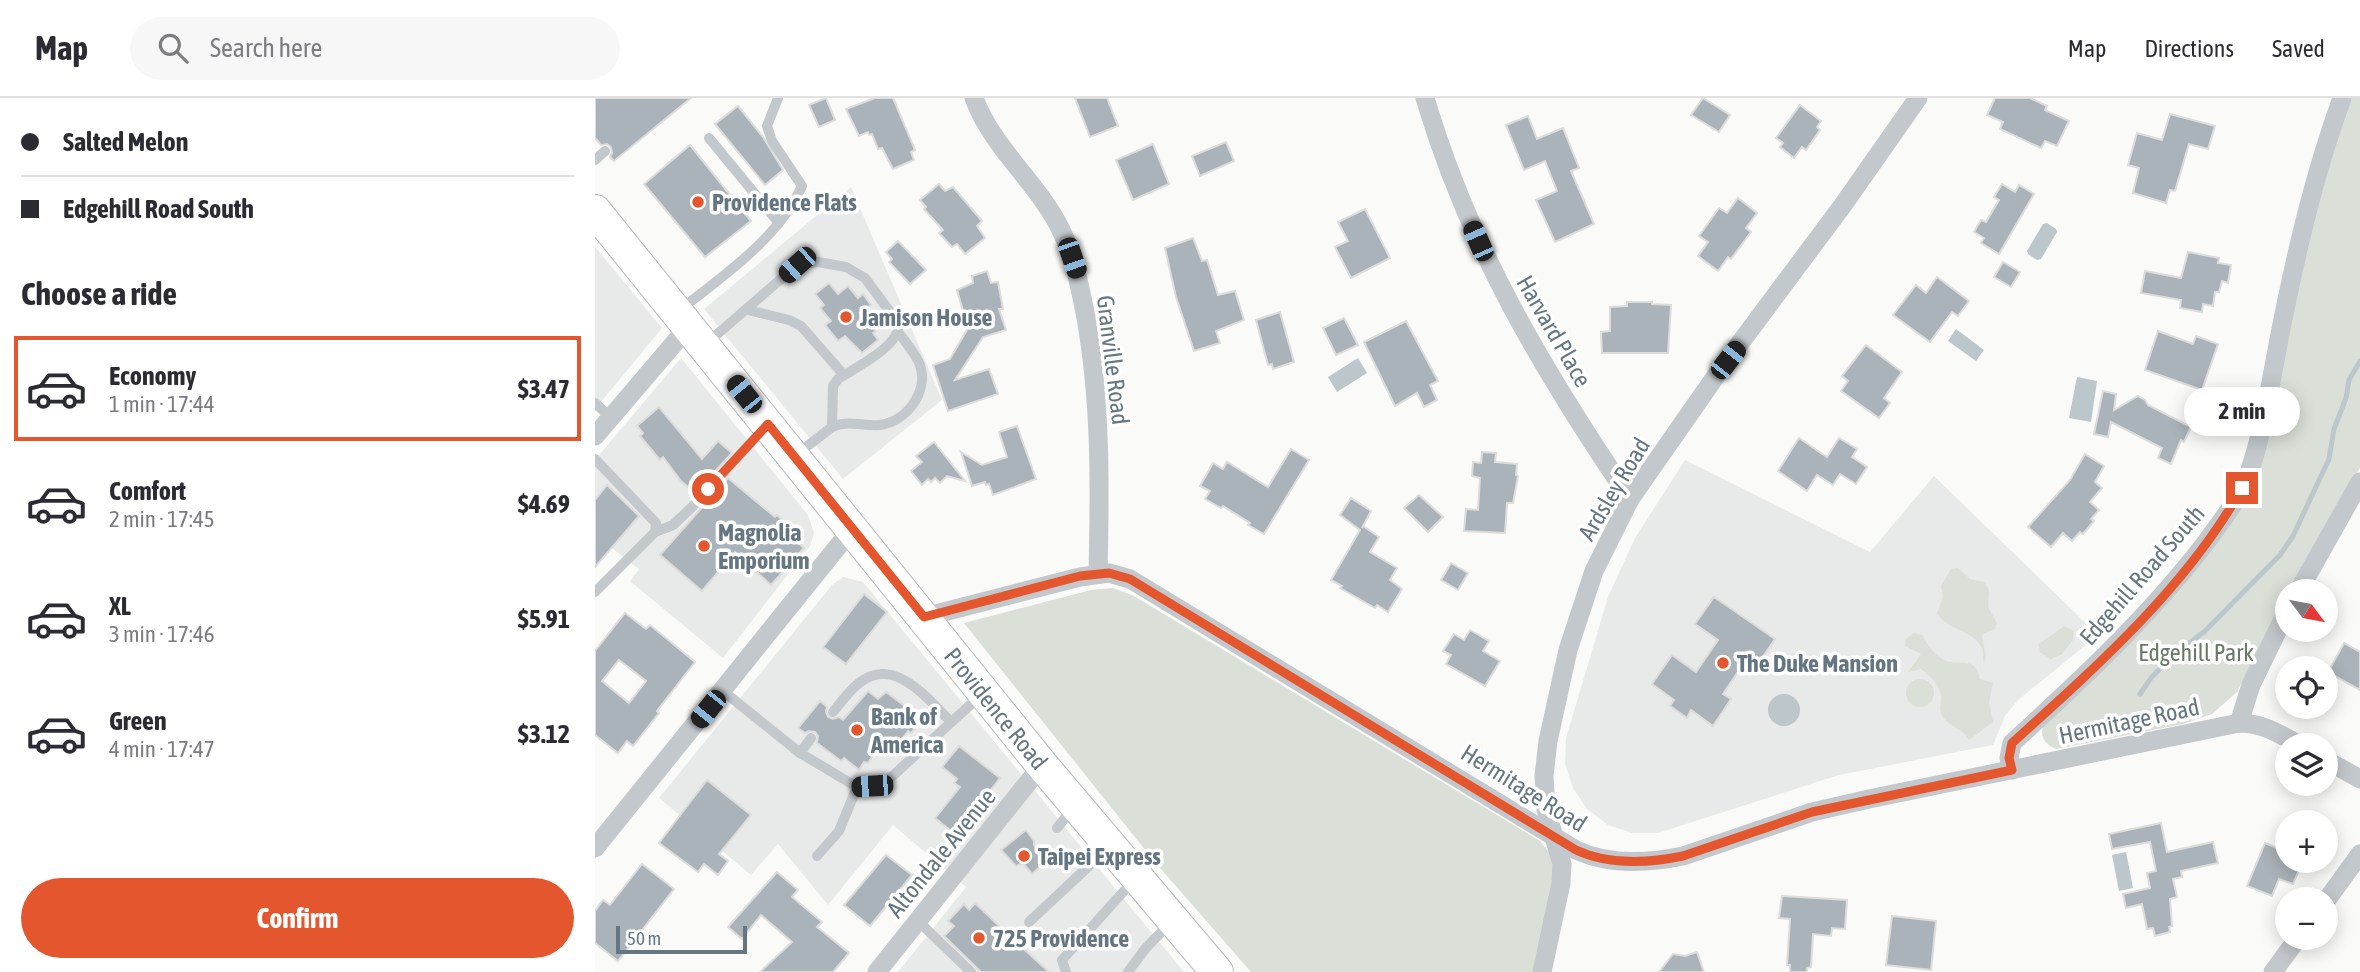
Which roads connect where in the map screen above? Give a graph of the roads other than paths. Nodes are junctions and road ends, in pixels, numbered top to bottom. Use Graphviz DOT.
graph roads {
  1 [pos="778,98"];
  2 [pos="974,98"];
  3 [pos="1425,98"];
  4 [pos="1918,98"];
  5 [pos="2342,98"];
  6 [pos="709,138"];
  7 [pos="605,151"];
  8 [pos="595,160"];
  9 [pos="595,211"];
  10 [pos="779,223"];
  11 [pos="748,310"];
  12 [pos="690,328"];
  13 [pos="899,333"];
  14 [pos="844,375"];
  15 [pos="595,403"];
  16 [pos="611,418"];
  17 [pos="768,424"];
  18 [pos="832,427"];
  19 [pos="595,436"];
  20 [pos="794,457"];
  21 [pos="595,459"];
  22 [pos="2360,482"];
  23 [pos="1630,499"];
  24 [pos="852,529"];
  25 [pos="655,532"];
  26 [pos="1098,574"];
  27 [pos="2305,579"];
  28 [pos="595,592"];
  29 [pos="924,617"];
  30 [pos="2275,636"];
  31 [pos="723,691"];
  32 [pos="984,692"];
  33 [pos="833,712"];
  34 [pos="951,722"];
  35 [pos="2239,723"];
  36 [pos="2279,733"];
  37 [pos="811,738"];
  38 [pos="800,753"];
  39 [pos="1042,765"];
  40 [pos="2338,767"];
  41 [pos="2012,770"];
  42 [pos="2360,779"];
  43 [pos="857,787"];
  44 [pos="1553,836"];
  45 [pos="1110,846"];
  46 [pos="595,848"];
  47 [pos="2360,854"];
  48 [pos="817,856"];
  49 [pos="1136,878"];
  50 [pos="2336,887"];
  51 [pos="918,921"];
  52 [pos="1172,921"];
  53 [pos="1029,922"];
  54 [pos="2289,950"];
  55 [pos="877,972"];
  56 [pos="971,972"];
  57 [pos="1066,972"];
  58 [pos="1128,972"];
  59 [pos="1217,972"];
  60 [pos="1542,972"];
  61 [pos="2273,972"];
  1 -- 10 [label="lane"];
  2 -- 26 [label="street, Granville Road"];
  3 -- 23 [label="street, Harvard Place"];
  4 -- 23 [label="street, Ardsley Road"];
  5 -- 41 [label="street, Edgehill Road South"];
  6 -- 10 [label="lane"];
  7 -- 8 [label="lane"];
  9 -- 12 [label="main road, Providence Road"];
  10 -- 12 [label="lane"];
  11 -- 12 [label="lane"];
  11 -- 13 [label="lane"];
  11 -- 14 [label="lane"];
  12 -- 16 [label="street"];
  12 -- 17 [label="main road, Providence Road"];
  13 -- 14 [label="lane"];
  13 -- 18 [label="lane"];
  14 -- 18 [label="lane"];
  15 -- 16 [label="lane"];
  16 -- 19 [label="street"];
  17 -- 20 [label="main road, Providence Road"];
  17 -- 25 [label="lane"];
  18 -- 20 [label="lane"];
  20 -- 24 [label="main road, Providence Road"];
  21 -- 25 [label="lane"];
  22 -- 27 [label="street"];
  23 -- 44 [label="street, Ardsley Road"];
  24 -- 29 [label="main road, Providence Road"];
  24 -- 31 [label="street"];
  25 -- 28 [label="lane"];
  26 -- 29 [label="street, Hermitage Road"];
  26 -- 44 [label="street, Hermitage Road"];
  29 -- 32 [label="main road, Providence Road"];
  30 -- 35 [label="street"];
  31 -- 38 [label="lane"];
  31 -- 46 [label="street"];
  32 -- 34 [label="lane"];
  32 -- 39 [label="main road, Providence Road"];
  33 -- 34 [label="lane"];
  34 -- 43 [label="lane"];
  35 -- 36 [label="street, Hermitage Road"];
  35 -- 41 [label="street, Hermitage Road"];
  37 -- 38 [label="lane"];
  38 -- 43 [label="lane"];
  39 -- 45 [label="main road, Providence Road"];
  39 -- 51 [label="street, Altondale Avenue"];
  40 -- 42 [label="street"];
  41 -- 44 [label="street, Hermitage Road"];
  43 -- 48 [label="lane"];
  44 -- 60 [label="street, Ardsley Road"];
  45 -- 49 [label="main road, Providence Road"];
  45 -- 53 [label="lane"];
  47 -- 50 [label="street"];
  49 -- 52 [label="main road, Providence Road"];
  49 -- 57 [label="lane"];
  51 -- 55 [label="street, Altondale Avenue"];
  51 -- 56 [label="lane"];
  52 -- 58 [label="lane"];
  52 -- 59 [label="main road, Providence Road"];
  54 -- 61 [label="street"];
}
